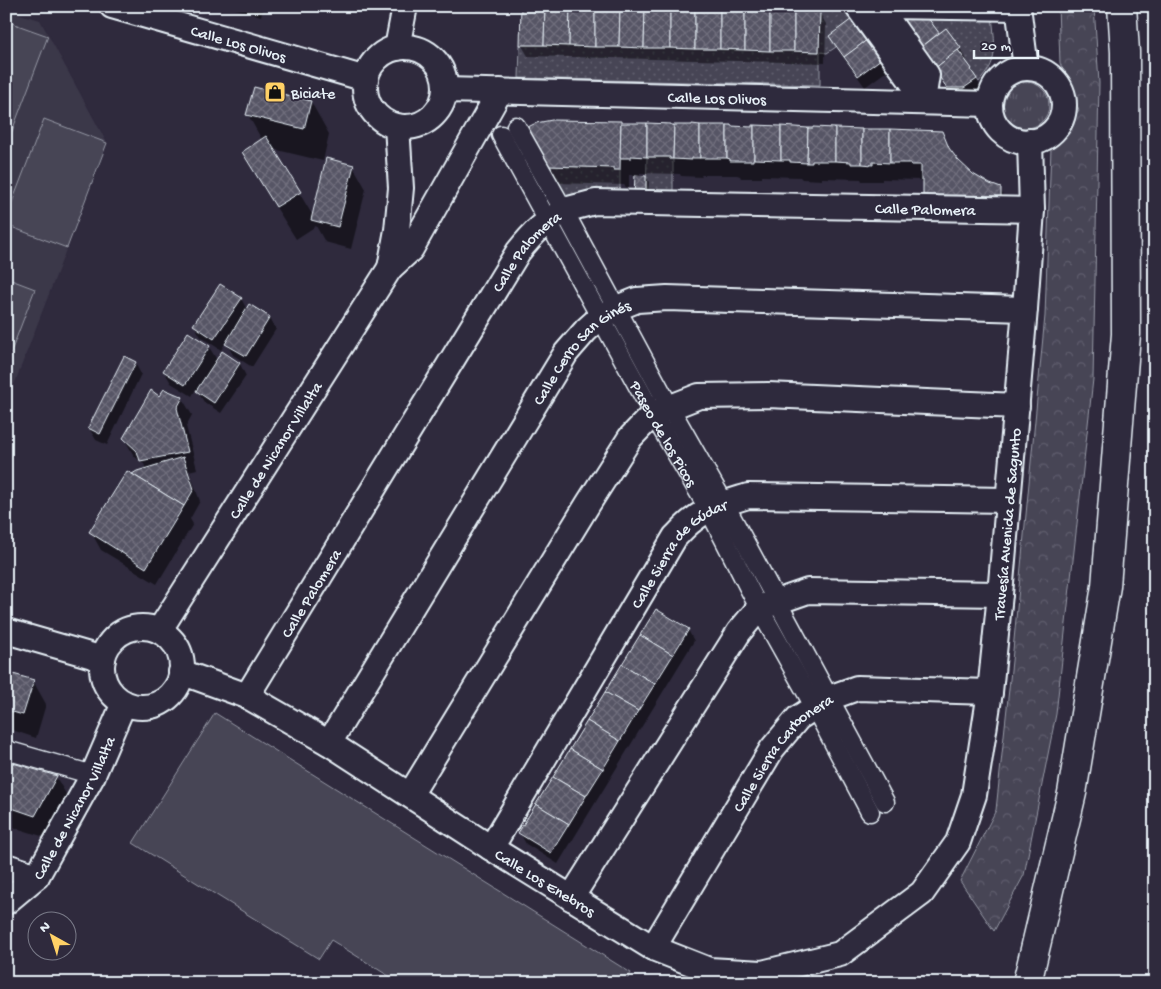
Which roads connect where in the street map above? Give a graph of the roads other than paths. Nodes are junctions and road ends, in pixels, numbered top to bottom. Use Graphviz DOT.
graph roads {
  1 [pos="112,6"];
  2 [pos="405,6"];
  3 [pos="857,6"];
  4 [pos="878,6"];
  5 [pos="886,6"];
  6 [pos="1122,6"];
  7 [pos="1018,7"];
  8 [pos="397,48"];
  9 [pos="1026,68"];
  10 [pos="366,79"];
  11 [pos="445,90"];
  12 [pos="500,91"];
  13 [pos="990,104"];
  14 [pos="397,126"];
  15 [pos="516,126"];
  16 [pos="501,135"];
  17 [pos="1030,141"];
  18 [pos="1032,210"];
  19 [pos="556,216"];
  20 [pos="390,268"];
  21 [pos="1025,309"];
  22 [pos="609,313"];
  23 [pos="1017,406"];
  24 [pos="662,411"];
  25 [pos="1008,500"];
  26 [pos="716,506"];
  27 [pos="1000,594"];
  28 [pos="768,605"];
  29 [pos="6,631"];
  30 [pos="159,631"];
  31 [pos="102,659"];
  32 [pos="181,672"];
  33 [pos="990,692"];
  34 [pos="247,696"];
  35 [pos="822,702"];
  36 [pos="124,703"];
  37 [pos="328,743"];
  38 [pos="6,750"];
  39 [pos="93,775"];
  40 [pos="410,795"];
  41 [pos="885,802"];
  42 [pos="870,812"];
  43 [pos="491,848"];
  44 [pos="6,866"];
  45 [pos="37,876"];
  46 [pos="922,893"];
  47 [pos="571,898"];
  48 [pos="6,902"];
  49 [pos="653,948"];
  50 [pos="1027,983"];
  1 -- 10 [label="street, Calle Los Olivos"];
  2 -- 8 [label="street"];
  3 -- 4 [label="street"];
  5 -- 7 [label="street"];
  6 -- 50 [label="highway"];
  7 -- 9 [label="street"];
  8 -- 10 [label="street"];
  8 -- 11 [label="street"];
  9 -- 13 [label="street"];
  9 -- 17 [label="street"];
  10 -- 14 [label="street"];
  11 -- 12 [label="street, Calle Los Olivos"];
  11 -- 14 [label="street"];
  12 -- 13 [label="street, Calle Los Olivos"];
  12 -- 20 [label="street, Calle de Nicanor Villalta"];
  13 -- 17 [label="street"];
  14 -- 20 [label="street, Calle de Nicanor Villalta"];
  15 -- 19 [label="street, Paseo de los Picos"];
  16 -- 19 [label="street, Paseo de los Picos"];
  17 -- 18 [label="street, Travesía Avenida de Sagunto"];
  18 -- 19 [label="street, Calle Palomera"];
  18 -- 21 [label="street, Travesía Avenida de Sagunto"];
  19 -- 22 [label="street, Paseo de los Picos"];
  19 -- 34 [label="street, Calle Palomera"];
  20 -- 30 [label="street, Calle de Nicanor Villalta"];
  21 -- 22 [label="street, Calle Cerro San Ginés"];
  21 -- 23 [label="street, Travesía Avenida de Sagunto"];
  22 -- 24 [label="street, Paseo de los Picos"];
  22 -- 37 [label="street, Calle Cerro San Ginés"];
  23 -- 24 [label="street"];
  23 -- 25 [label="street, Travesía Avenida de Sagunto"];
  24 -- 26 [label="street, Paseo de los Picos"];
  24 -- 40 [label="street"];
  25 -- 26 [label="street, Calle Sierra de Gúdar"];
  25 -- 27 [label="street, Travesía Avenida de Sagunto"];
  26 -- 28 [label="street, Paseo de los Picos"];
  26 -- 43 [label="street, Calle Sierra de Gúdar"];
  27 -- 28 [label="street"];
  27 -- 33 [label="street, Travesía Avenida de Sagunto"];
  28 -- 35 [label="street, Paseo de los Picos"];
  28 -- 47 [label="street"];
  29 -- 31 [label="street"];
  30 -- 31 [label="street"];
  30 -- 32 [label="street"];
  31 -- 36 [label="street"];
  32 -- 34 [label="street, Calle Los Enebros"];
  32 -- 36 [label="street"];
  33 -- 35 [label="street, Calle Sierra Carbonera"];
  33 -- 46 [label="street, Travesía Avenida de Sagunto"];
  34 -- 37 [label="street, Calle Los Enebros"];
  35 -- 41 [label="street, Paseo de los Picos"];
  35 -- 42 [label="street, Paseo de los Picos"];
  35 -- 49 [label="street, Calle Sierra Carbonera"];
  36 -- 39 [label="street, Calle de Nicanor Villalta"];
  37 -- 40 [label="street, Calle Los Enebros"];
  38 -- 39 [label="street"];
  39 -- 45 [label="street, Calle de Nicanor Villalta"];
  40 -- 43 [label="street, Calle Los Enebros"];
  43 -- 47 [label="street, Calle Los Enebros"];
  44 -- 45 [label="street"];
  45 -- 48 [label="street, Calle de Nicanor Villalta"];
  46 -- 49 [label="street, Calle Los Enebros"];
  47 -- 49 [label="street, Calle Los Enebros"];
}
